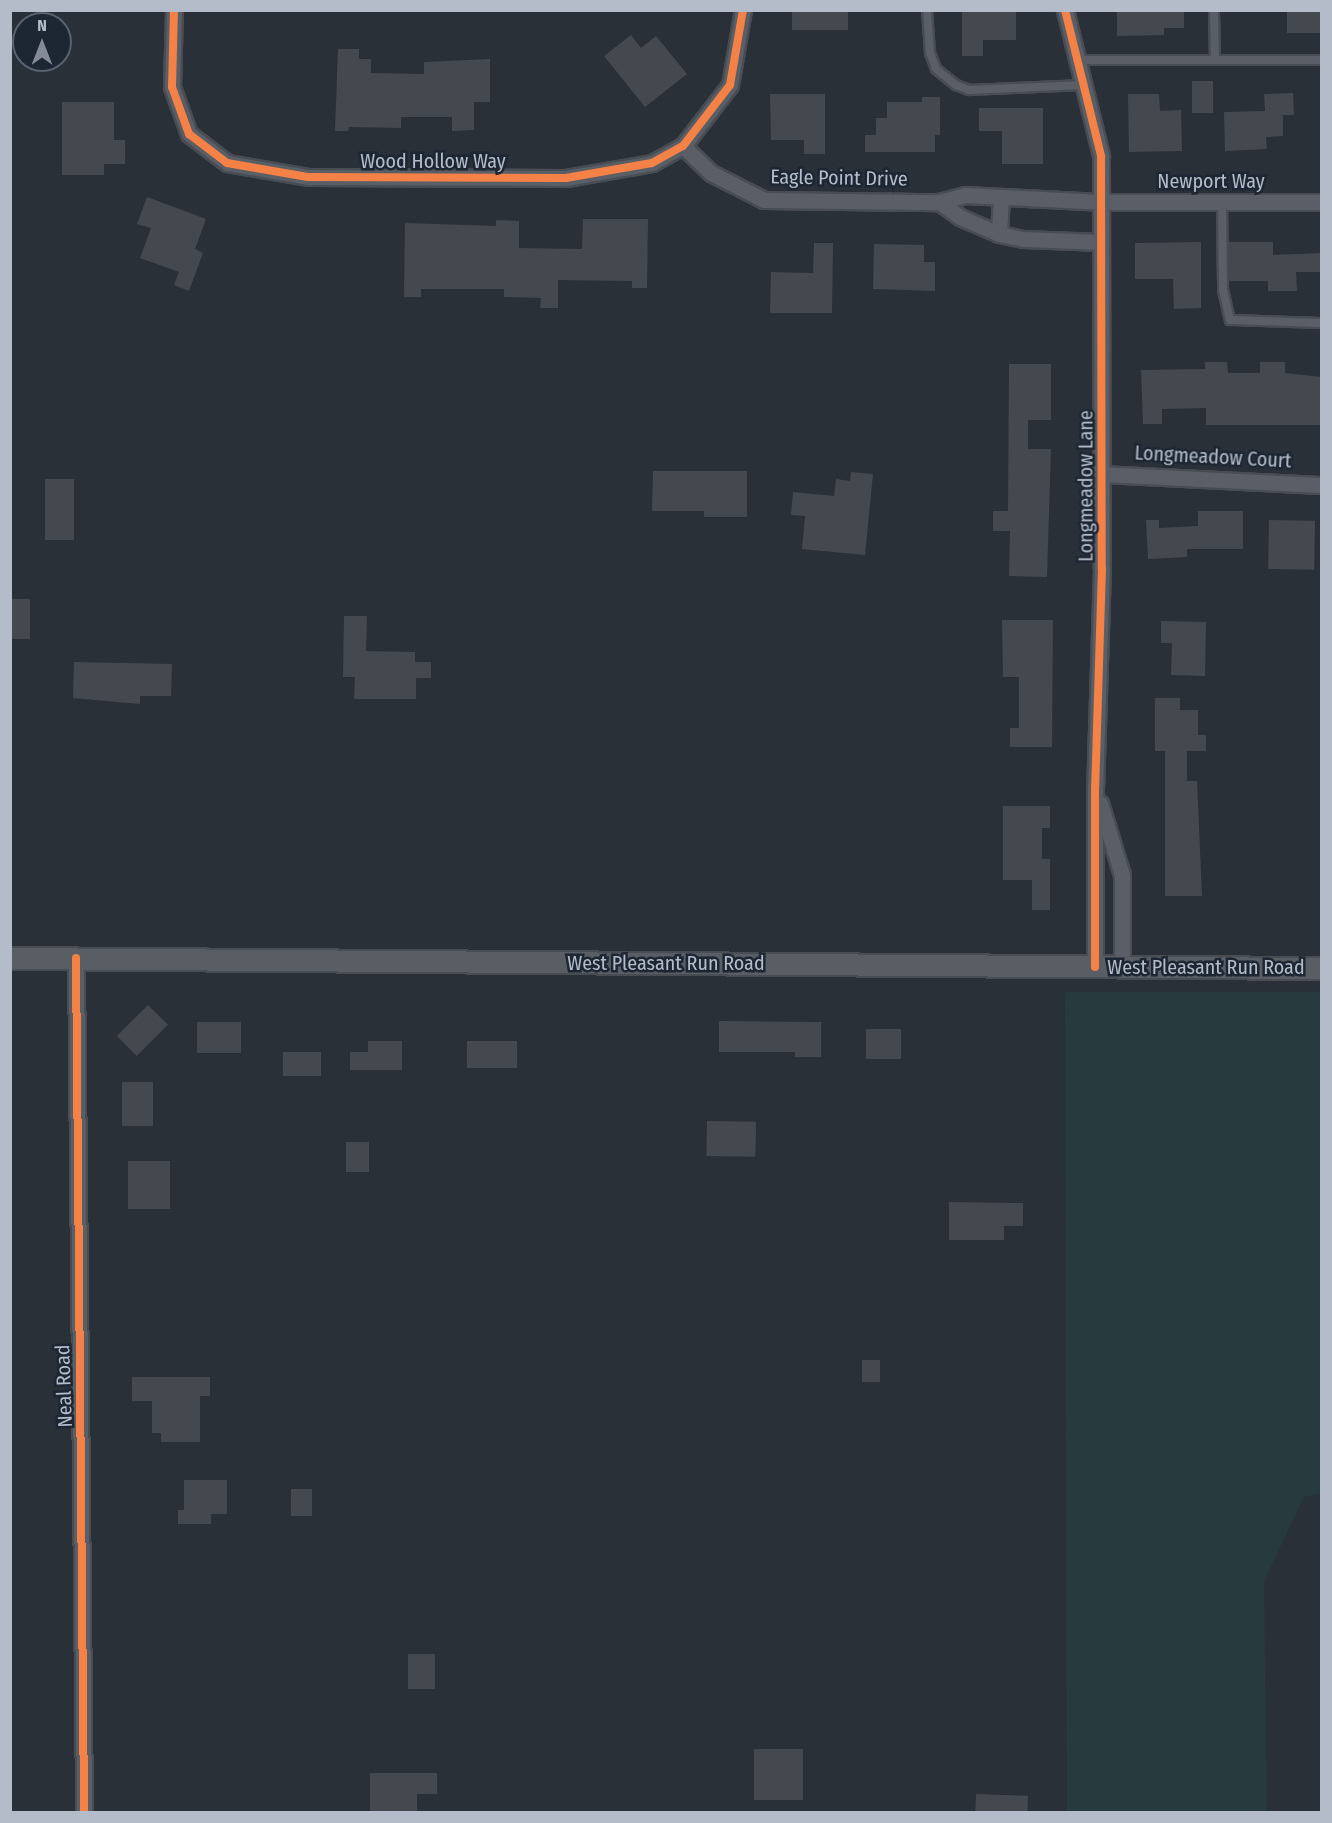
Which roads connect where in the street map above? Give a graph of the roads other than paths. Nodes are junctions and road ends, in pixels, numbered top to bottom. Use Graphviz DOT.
graph roads {
  1 [pos="174,10"];
  2 [pos="743,10"];
  3 [pos="927,10"];
  4 [pos="1065,10"];
  5 [pos="1214,10"];
  6 [pos="1076,60"];
  7 [pos="1215,60"];
  8 [pos="1322,60"];
  9 [pos="1086,85"];
  10 [pos="683,146"];
  11 [pos="1001,197"];
  12 [pos="939,202"];
  13 [pos="1101,202"];
  14 [pos="1222,202"];
  15 [pos="1322,202"];
  16 [pos="999,234"];
  17 [pos="1101,242"];
  18 [pos="1322,323"];
  19 [pos="1102,474"];
  20 [pos="1322,485"];
  21 [pos="1095,786"];
  22 [pos="10,958"];
  23 [pos="76,958"];
  24 [pos="1095,967"];
  25 [pos="1122,967"];
  26 [pos="1322,968"];
  27 [pos="84,1812"];
  1 -- 10 [label="street, Wood Hollow Way"];
  2 -- 10 [label="street"];
  3 -- 9 [label="lane"];
  4 -- 6 [label="street, Longmeadow Lane"];
  5 -- 7 [label="lane"];
  6 -- 7 [label="lane"];
  6 -- 9 [label="street, Longmeadow Lane"];
  7 -- 8 [label="lane"];
  9 -- 13 [label="street, Longmeadow Lane"];
  10 -- 12 [label="street, Eagle Point Drive"];
  11 -- 12 [label="street, Eagle Point Drive"];
  11 -- 13 [label="street, Eagle Point Drive"];
  11 -- 16 [label="street"];
  12 -- 16 [label="street"];
  13 -- 14 [label="street, Newport Way"];
  13 -- 17 [label="street, Longmeadow Lane"];
  14 -- 15 [label="street, Newport Way"];
  14 -- 18 [label="lane"];
  16 -- 17 [label="street"];
  17 -- 19 [label="street, Longmeadow Lane"];
  19 -- 20 [label="street, Longmeadow Court"];
  19 -- 21 [label="street, Longmeadow Lane"];
  21 -- 24 [label="street, Longmeadow Lane"];
  21 -- 25 [label="street, Longmeadow Lane"];
  22 -- 23 [label="main road, West Pleasant Run Road"];
  23 -- 24 [label="main road, West Pleasant Run Road"];
  23 -- 27 [label="street, Neal Road"];
  24 -- 25 [label="main road, West Pleasant Run Road"];
  25 -- 26 [label="main road, West Pleasant Run Road"];
}
